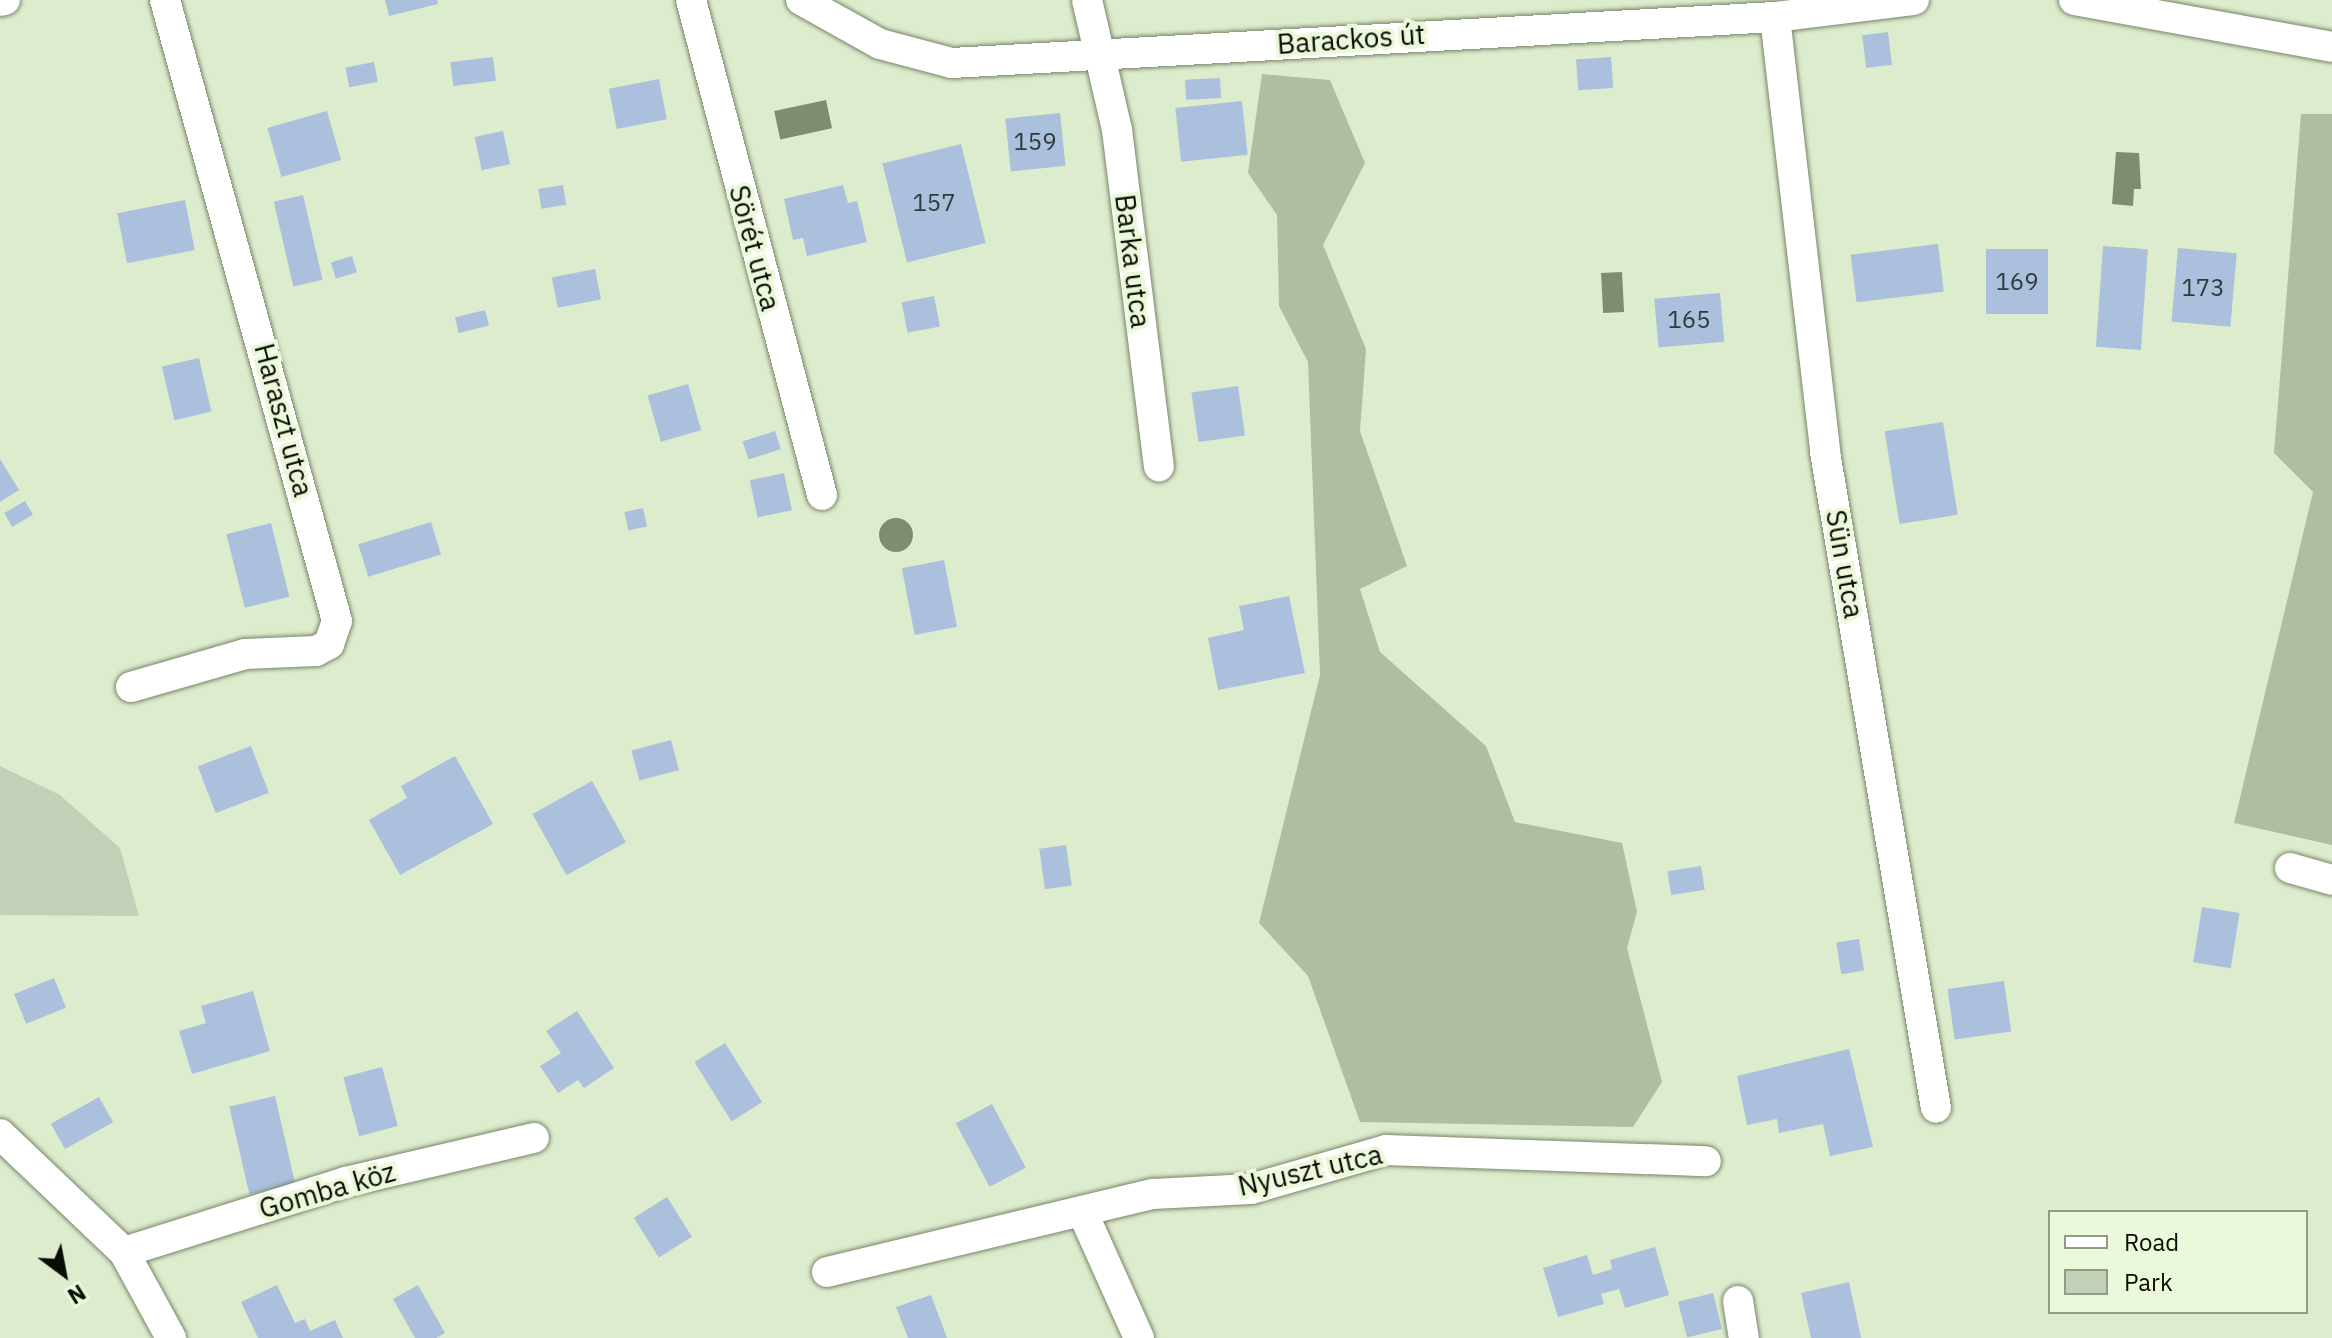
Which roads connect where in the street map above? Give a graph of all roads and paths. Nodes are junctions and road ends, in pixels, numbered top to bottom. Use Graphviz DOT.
graph roads {
  1 [pos="165,0"];
  2 [pos="691,0"];
  3 [pos="801,0"];
  4 [pos="1087,0"];
  5 [pos="1914,0"];
  6 [pos="2074,0"];
  7 [pos="1775,17"];
  8 [pos="2332,47"];
  9 [pos="1096,59"];
  10 [pos="1159,466"];
  11 [pos="822,495"];
  12 [pos="131,687"];
  13 [pos="2290,868"];
  14 [pos="2332,880"];
  15 [pos="1936,1108"];
  16 [pos="0,1134"];
  17 [pos="534,1138"];
  18 [pos="1706,1161"];
  19 [pos="1082,1211"];
  20 [pos="124,1252"];
  21 [pos="827,1272"];
  22 [pos="1738,1301"];
  23 [pos="171,1338"];
  24 [pos="1139,1338"];
  25 [pos="1744,1338"];
  1 -- 12 [label="street, Haraszt utca"];
  2 -- 11 [label="street, Sörét utca"];
  3 -- 9 [label="street, Barackos út"];
  4 -- 9 [label="street, Barka utca"];
  5 -- 7 [label="street, Barackos út"];
  6 -- 8 [label="street"];
  7 -- 9 [label="street, Barackos út"];
  7 -- 15 [label="street, Sün utca"];
  9 -- 10 [label="street, Barka utca"];
  13 -- 14 [label="street"];
  16 -- 20 [label="street"];
  17 -- 20 [label="street, Gomba köz"];
  18 -- 19 [label="street, Nyuszt utca"];
  19 -- 21 [label="street, Nyuszt utca"];
  19 -- 24 [label="street"];
  20 -- 23 [label="street"];
  22 -- 25 [label="street"];
}
